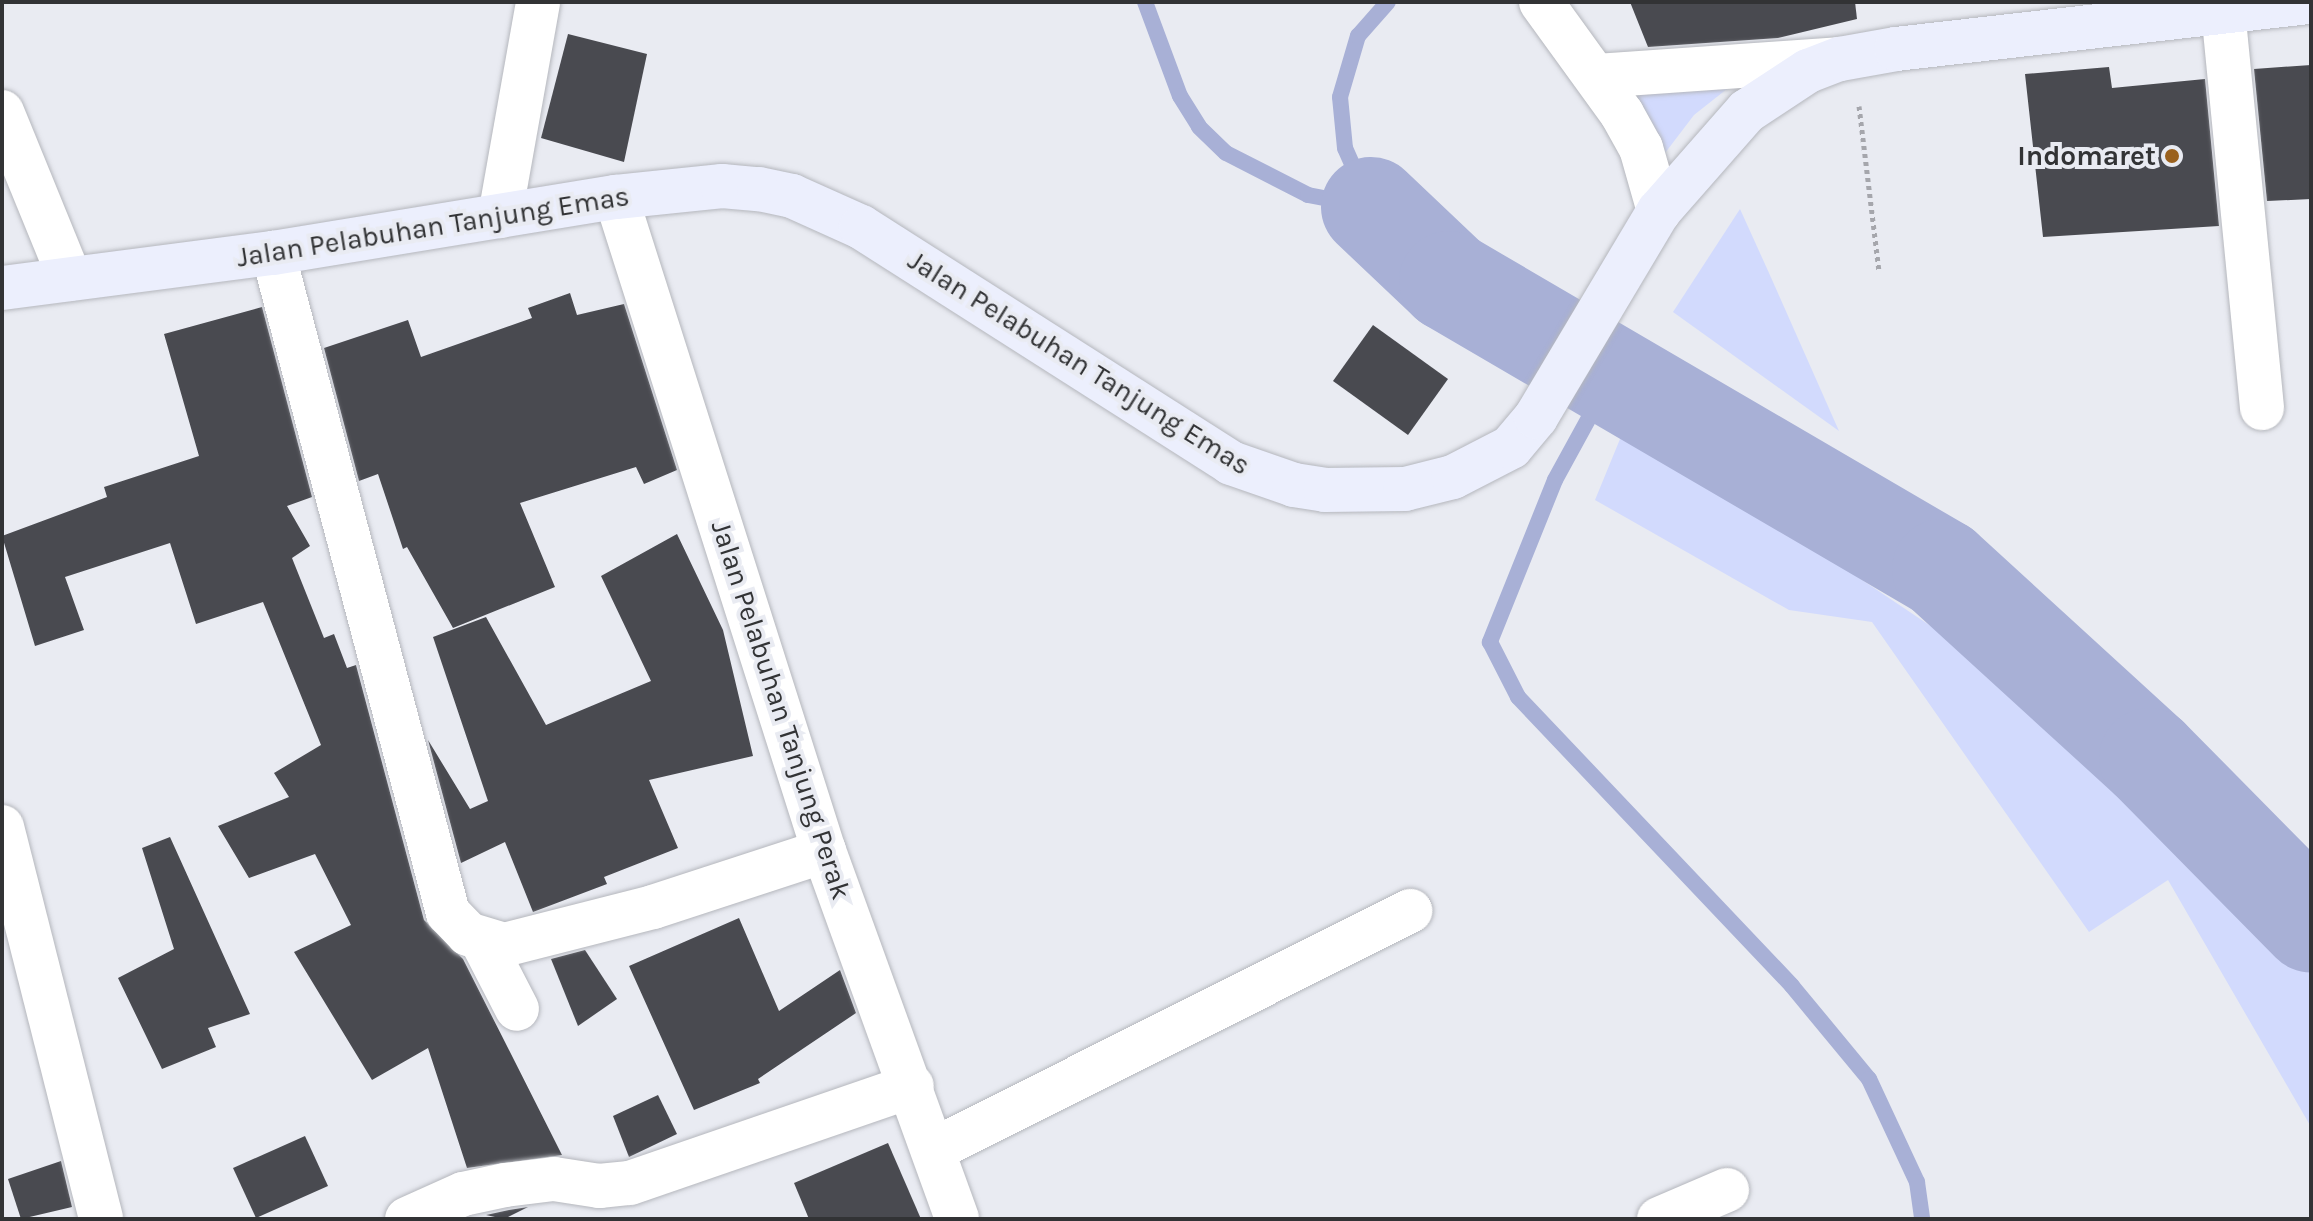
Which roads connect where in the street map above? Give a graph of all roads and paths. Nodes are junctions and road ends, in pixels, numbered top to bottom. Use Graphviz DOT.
graph roads {
  1 [pos="538,2"];
  2 [pos="1541,2"];
  3 [pos="2309,2"];
  4 [pos="2223,10"];
  5 [pos="1847,58"];
  6 [pos="1597,76"];
  7 [pos="2,112"];
  8 [pos="616,197"];
  9 [pos="500,216"];
  10 [pos="1651,221"];
  11 [pos="273,253"];
  12 [pos="1879,271"];
  13 [pos="70,279"];
  14 [pos="2,288"];
  15 [pos="2262,408"];
  16 [pos="2,827"];
  17 [pos="824,851"];
  18 [pos="1410,911"];
  19 [pos="483,943"];
  20 [pos="517,1009"];
  21 [pos="912,1086"];
  22 [pos="933,1150"];
  23 [pos="1727,1190"];
  24 [pos="101,1219"];
  25 [pos="407,1219"];
  26 [pos="957,1219"];
  27 [pos="1659,1219"];
  1 -- 9 [label="street"];
  2 -- 6 [label="street"];
  3 -- 4 [label="main road, Jalan Pelabuhan Tanjung Emas"];
  4 -- 5 [label="main road, Jalan Pelabuhan Tanjung Emas"];
  4 -- 15 [label="street"];
  5 -- 6 [label="street"];
  5 -- 10 [label="main road, Jalan Pelabuhan Tanjung Emas"];
  5 -- 12 [label="path"];
  6 -- 10 [label="street"];
  7 -- 13 [label="street"];
  8 -- 9 [label="main road, Jalan Pelabuhan Tanjung Emas"];
  8 -- 10 [label="main road, Jalan Pelabuhan Tanjung Emas"];
  8 -- 17 [label="street, Jalan Pelabuhan Tanjung Perak"];
  9 -- 11 [label="main road, Jalan Pelabuhan Tanjung Emas"];
  11 -- 13 [label="main road, Jalan Pelabuhan Tanjung Emas"];
  11 -- 19 [label="street"];
  13 -- 14 [label="main road, Jalan Pelabuhan Tanjung Emas"];
  16 -- 24 [label="street"];
  17 -- 19 [label="street"];
  17 -- 21 [label="street, Jalan Pelabuhan Tanjung Perak"];
  18 -- 22 [label="street"];
  19 -- 20 [label="street"];
  21 -- 22 [label="street, Jalan Pelabuhan Tanjung Perak"];
  21 -- 25 [label="street"];
  22 -- 26 [label="street, Jalan Pelabuhan Tanjung Perak"];
  23 -- 27 [label="street"];
}
